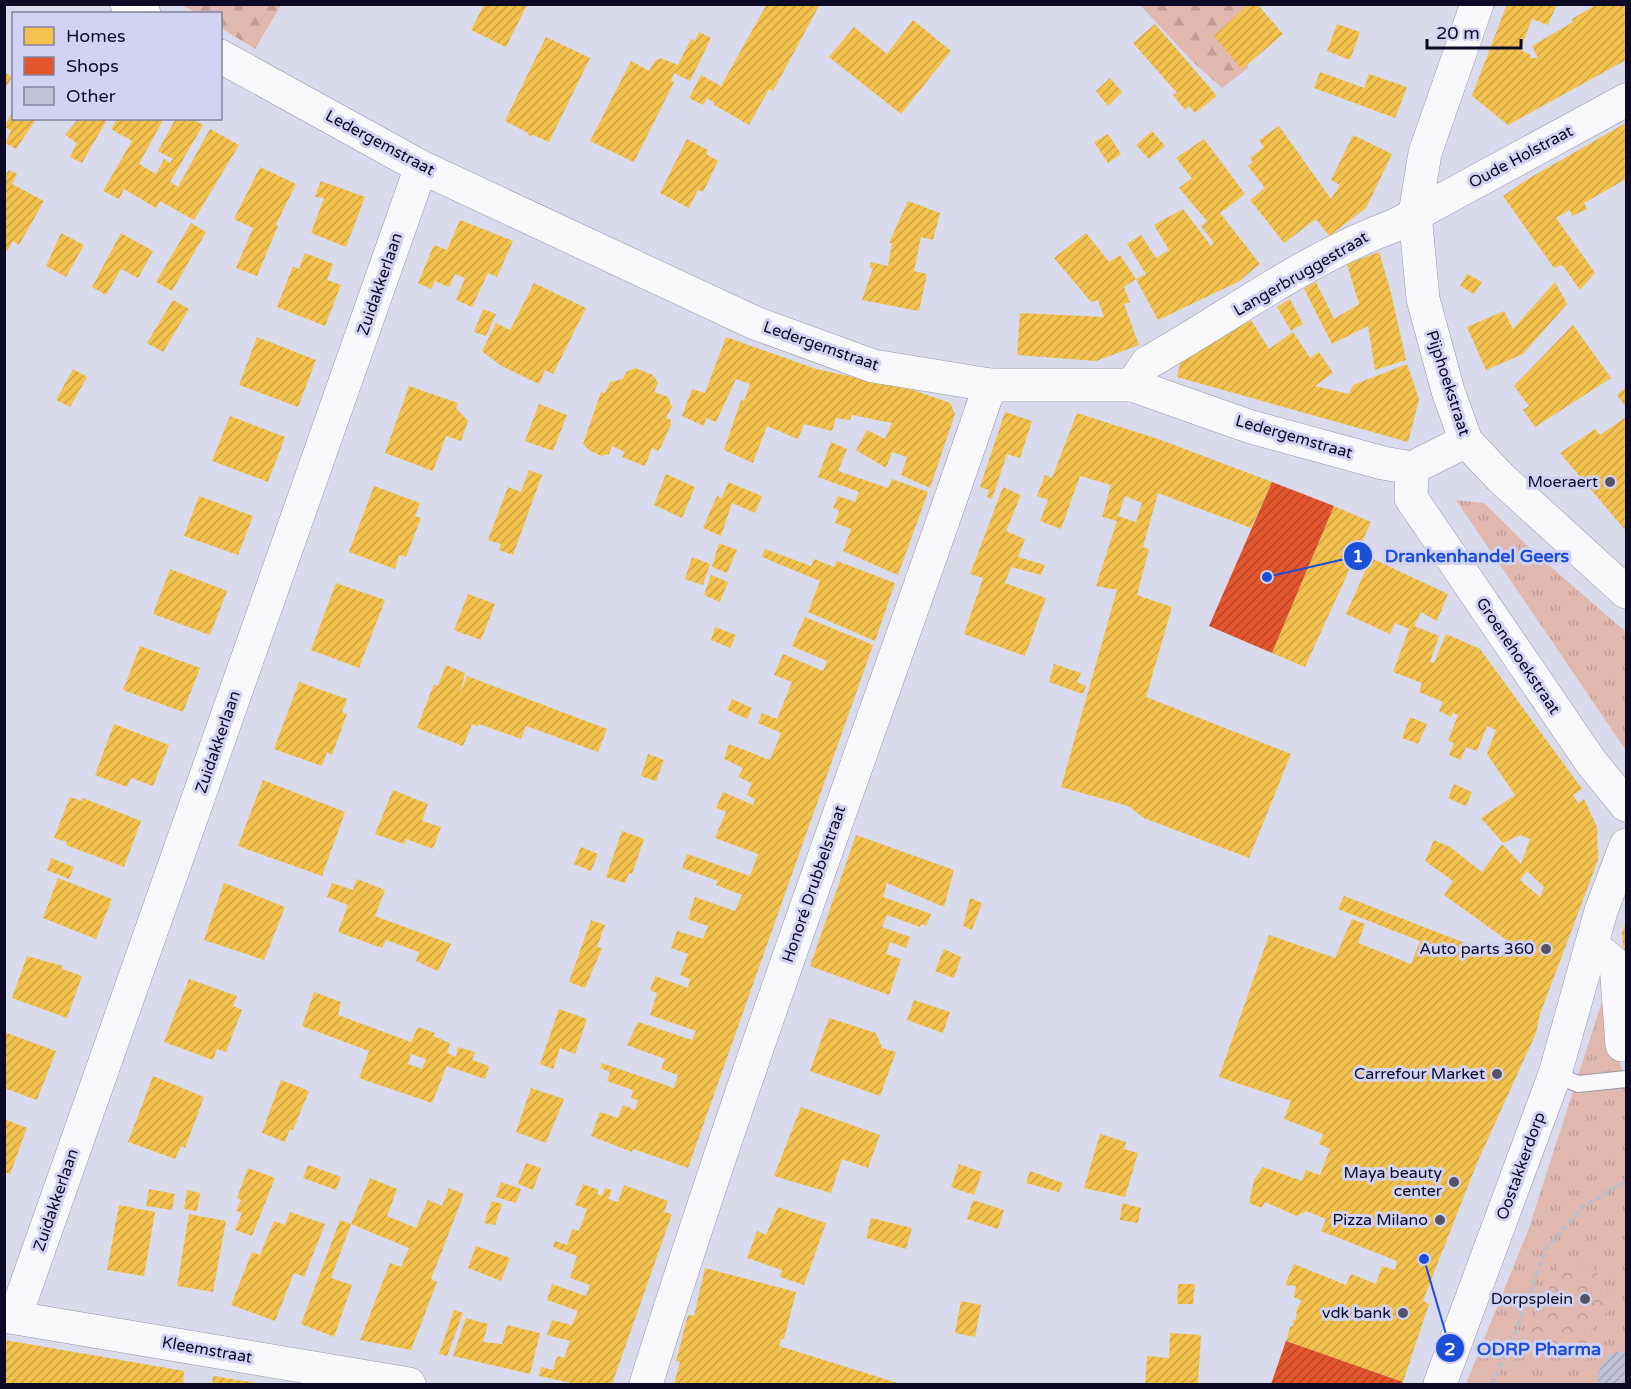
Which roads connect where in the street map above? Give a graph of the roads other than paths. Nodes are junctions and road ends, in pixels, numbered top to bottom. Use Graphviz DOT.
graph roads {
  1 [pos="128,4"];
  2 [pos="1477,4"];
  3 [pos="141,12"];
  4 [pos="222,57"];
  5 [pos="1626,100"];
  6 [pos="421,166"];
  7 [pos="1415,214"];
  8 [pos="990,385"];
  9 [pos="1132,385"];
  10 [pos="1466,441"];
  11 [pos="1412,468"];
  12 [pos="1626,592"];
  13 [pos="1626,805"];
  14 [pos="1626,845"];
  15 [pos="1592,945"];
  16 [pos="1622,1045"];
  17 [pos="1555,1074"];
  18 [pos="1626,1079"];
  19 [pos="10,1317"];
  20 [pos="409,1384"];
  21 [pos="646,1384"];
  22 [pos="1440,1384"];
  1 -- 3 [label="street"];
  2 -- 7 [label="street"];
  4 -- 6 [label="street, Ledergemstraat"];
  5 -- 7 [label="street, Oude Holstraat"];
  6 -- 8 [label="street, Ledergemstraat"];
  6 -- 19 [label="street, Zuidakkerlaan"];
  7 -- 9 [label="street, Langerbruggestraat"];
  7 -- 10 [label="street, Pijphoekstraat"];
  8 -- 9 [label="street, Ledergemstraat"];
  8 -- 21 [label="street, Honoré Drubbelstraat"];
  9 -- 11 [label="street, Ledergemstraat"];
  10 -- 11 [label="street"];
  10 -- 12 [label="street, Pijphoekstraat"];
  11 -- 13 [label="street, Groenehoekstraat"];
  14 -- 15 [label="street, Oostakkerdorp"];
  15 -- 16 [label="street"];
  15 -- 17 [label="street, Oostakkerdorp"];
  17 -- 18 [label="lane"];
  17 -- 22 [label="street, Oostakkerdorp"];
  19 -- 20 [label="street, Kleemstraat"];
}
